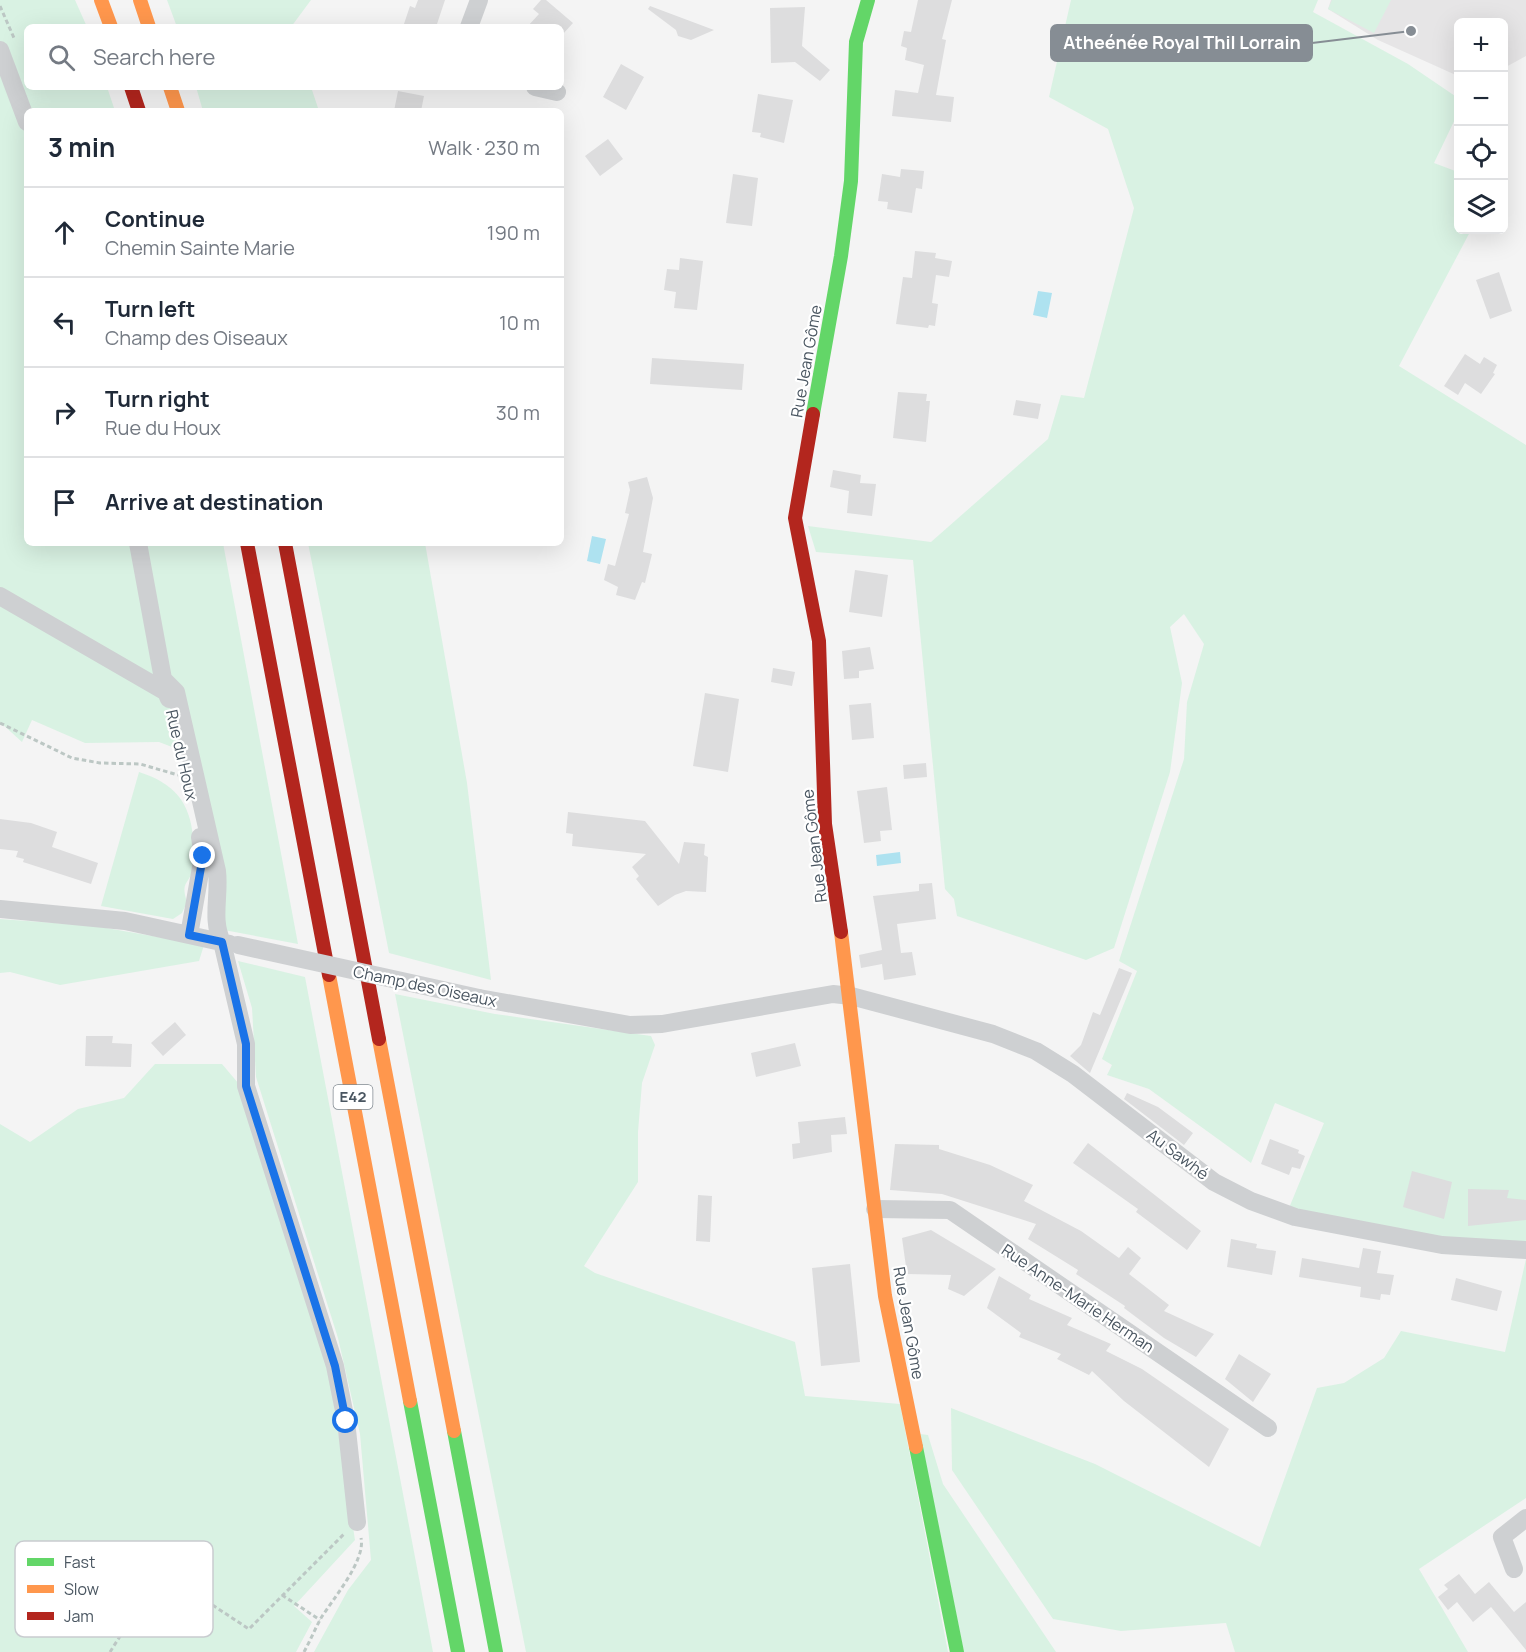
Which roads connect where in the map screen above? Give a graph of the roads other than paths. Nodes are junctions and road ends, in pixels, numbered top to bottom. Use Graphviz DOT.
graph roads {
  1 [pos="101,0"];
  2 [pos="140,0"];
  3 [pos="479,0"];
  4 [pos="868,0"];
  5 [pos="110,24"];
  6 [pos="148,24"];
  7 [pos="470,24"];
  8 [pos="0,50"];
  9 [pos="132,90"];
  10 [pos="171,90"];
  11 [pos="548,90"];
  12 [pos="557,92"];
  13 [pos="138,108"];
  14 [pos="177,108"];
  15 [pos="24,114"];
  16 [pos="139,546"];
  17 [pos="248,546"];
  18 [pos="286,546"];
  19 [pos="0,596"];
  20 [pos="0,909"];
  21 [pos="189,935"];
  22 [pos="230,944"];
  23 [pos="851,996"];
  24 [pos="875,1209"];
  25 [pos="1526,1250"];
  26 [pos="1268,1428"];
  27 [pos="1526,1518"];
  28 [pos="357,1522"];
  29 [pos="1514,1569"];
  30 [pos="458,1652"];
  31 [pos="496,1652"];
  32 [pos="957,1652"];
  1 -- 5 [label="main road"];
  2 -- 6 [label="main road"];
  3 -- 7 [label="street"];
  4 -- 23 [label="main road, Rue Jean Gôme"];
  8 -- 15 [label="street"];
  9 -- 13 [label="main road"];
  10 -- 14 [label="main road"];
  11 -- 12 [label="street"];
  16 -- 22 [label="street"];
  17 -- 30 [label="main road, E42"];
  18 -- 31 [label="main road, E42"];
  19 -- 21 [label="street, Rue du Houx"];
  20 -- 21 [label="street, Champ des Oiseaux"];
  21 -- 22 [label="street, Champ des Oiseaux"];
  22 -- 23 [label="street, Champ des Oiseaux, bridge"];
  22 -- 28 [label="street"];
  23 -- 24 [label="main road, Rue Jean Gôme"];
  23 -- 25 [label="street, Au Sawhé"];
  24 -- 26 [label="street, Rue Anne-Marie Herman"];
  24 -- 32 [label="main road, Rue Jean Gôme"];
  27 -- 29 [label="street"];
}
